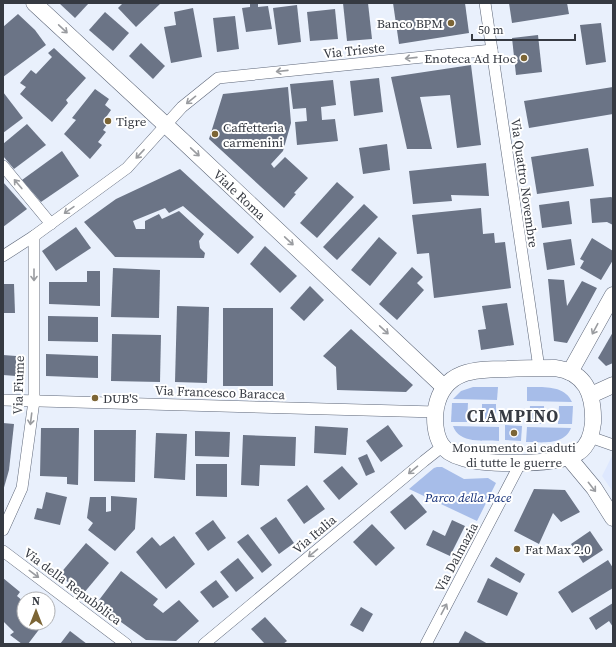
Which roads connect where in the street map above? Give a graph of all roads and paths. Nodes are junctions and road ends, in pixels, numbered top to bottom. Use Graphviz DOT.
graph roads {
  1 [pos="34,3"];
  2 [pos="485,3"];
  3 [pos="492,50"];
  4 [pos="166,125"];
  5 [pos="3,166"];
  6 [pos="51,224"];
  7 [pos="34,236"];
  8 [pos="3,256"];
  9 [pos="613,295"];
  10 [pos="538,368"];
  11 [pos="570,372"];
  12 [pos="613,385"];
  13 [pos="444,387"];
  14 [pos="591,395"];
  15 [pos="3,400"];
  16 [pos="34,401"];
  17 [pos="436,412"];
  18 [pos="590,437"];
  19 [pos="613,445"];
  20 [pos="443,446"];
  21 [pos="568,458"];
  22 [pos="522,462"];
  23 [pos="613,518"];
  24 [pos="3,530"];
  25 [pos="3,551"];
  26 [pos="126,644"];
  27 [pos="204,644"];
  28 [pos="426,644"];
  1 -- 4 [label="street, Viale Roma, one-way"];
  2 -- 3 [label="street, Via Quattro Novembre"];
  3 -- 4 [label="street, Via Trieste, one-way"];
  3 -- 10 [label="street, Via Quattro Novembre"];
  4 -- 6 [label="street, one-way"];
  4 -- 13 [label="street, Viale Roma, one-way"];
  6 -- 5 [label="street, one-way"];
  6 -- 7 [label="street"];
  7 -- 8 [label="street"];
  7 -- 16 [label="street, Via Fiume, one-way"];
  9 -- 11 [label="street, one-way"];
  10 -- 11 [label="street"];
  10 -- 13 [label="street"];
  11 -- 14 [label="street"];
  12 -- 14 [label="street"];
  13 -- 17 [label="street"];
  14 -- 18 [label="street"];
  15 -- 16 [label="street, Via Francesco Baracca"];
  16 -- 17 [label="street, Via Francesco Baracca"];
  16 -- 24 [label="street, Via Fiume, one-way"];
  17 -- 20 [label="street"];
  18 -- 19 [label="street"];
  18 -- 21 [label="street"];
  20 -- 22 [label="street"];
  20 -- 27 [label="street, Via Italia, one-way"];
  21 -- 22 [label="street"];
  21 -- 23 [label="street, one-way"];
  28 -- 22 [label="street, Via Dalmazia, one-way"];
  25 -- 26 [label="street, Via della Repubblica, one-way"];
}
